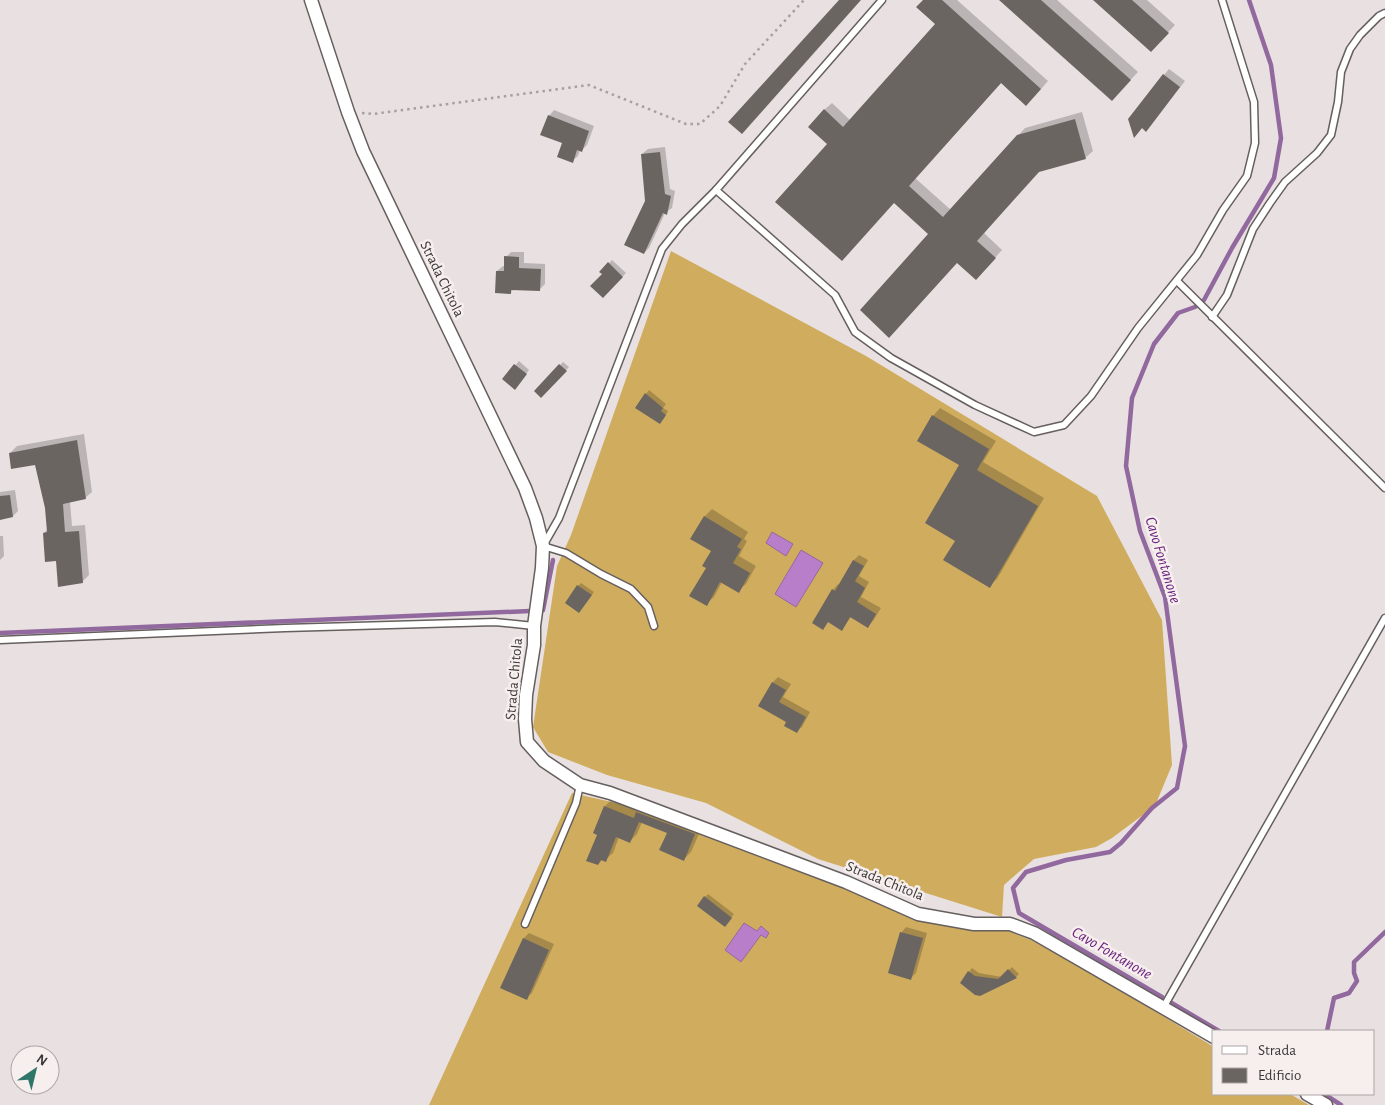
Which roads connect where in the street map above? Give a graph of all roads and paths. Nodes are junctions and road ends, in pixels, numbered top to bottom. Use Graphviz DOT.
graph roads {
  1 [pos="311,0"];
  2 [pos="804,0"];
  3 [pos="882,0"];
  4 [pos="1222,0"];
  5 [pos="1385,13"];
  6 [pos="348,112"];
  7 [pos="716,190"];
  8 [pos="1177,281"];
  9 [pos="1212,317"];
  10 [pos="1385,488"];
  11 [pos="543,546"];
  12 [pos="1385,618"];
  13 [pos="534,626"];
  14 [pos="654,626"];
  15 [pos="0,640"];
  16 [pos="580,785"];
  17 [pos="525,924"];
  18 [pos="1163,1008"];
  19 [pos="1212,1037"];
  20 [pos="1310,1095"];
  21 [pos="1326,1105"];
  1 -- 6 [label="street, Strada Chitola"];
  2 -- 6 [label="path"];
  3 -- 7 [label="lane"];
  4 -- 8 [label="lane"];
  5 -- 9 [label="lane"];
  6 -- 11 [label="street, Strada Chitola"];
  7 -- 8 [label="lane"];
  7 -- 11 [label="lane"];
  8 -- 9 [label="lane"];
  9 -- 10 [label="lane"];
  11 -- 13 [label="street, Strada Chitola"];
  11 -- 14 [label="lane"];
  12 -- 18 [label="lane"];
  13 -- 15 [label="lane"];
  13 -- 16 [label="street, Strada Chitola"];
  16 -- 17 [label="lane"];
  16 -- 18 [label="street, Strada Chitola"];
  18 -- 19 [label="street, Strada Chitola"];
  20 -- 21 [label="street"];
}
